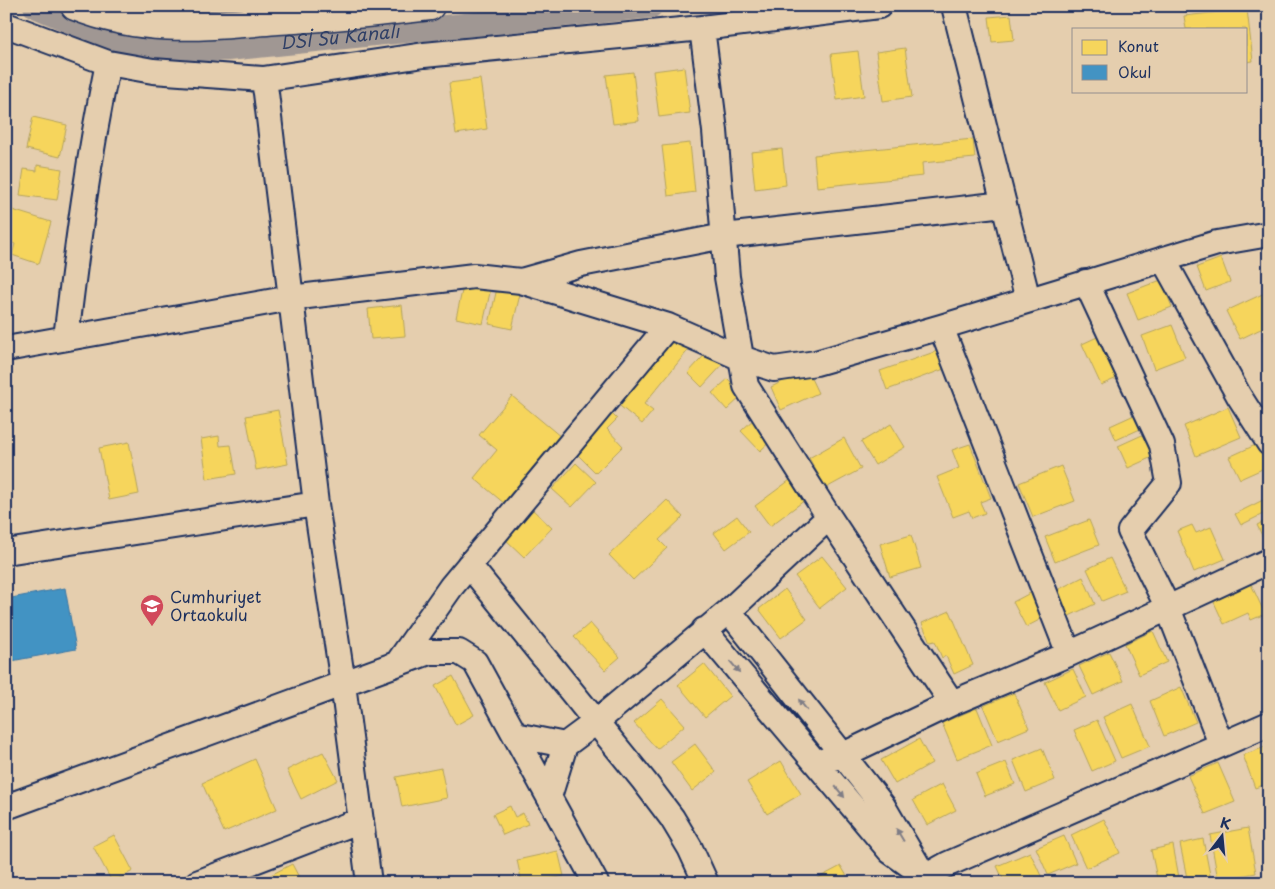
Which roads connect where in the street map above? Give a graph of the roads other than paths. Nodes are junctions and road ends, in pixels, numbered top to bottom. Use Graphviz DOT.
graph roads {
  1 [pos="75,6"];
  2 [pos="428,6"];
  3 [pos="879,6"];
  4 [pos="954,6"];
  5 [pos="300,12"];
  6 [pos="6,25"];
  7 [pos="702,28"];
  8 [pos="108,63"];
  9 [pos="263,79"];
  10 [pos="1004,204"];
  11 [pos="1269,234"];
  12 [pos="724,236"];
  13 [pos="1163,259"];
  14 [pos="521,281"];
  15 [pos="1086,282"];
  16 [pos="291,298"];
  17 [pos="1028,300"];
  18 [pos="668,326"];
  19 [pos="941,327"];
  20 [pos="66,338"];
  21 [pos="6,349"];
  22 [pos="741,358"];
  23 [pos="1269,443"];
  24 [pos="316,504"];
  25 [pos="829,517"];
  26 [pos="6,552"];
  27 [pos="1269,561"];
  28 [pos="469,565"];
  29 [pos="1168,608"];
  30 [pos="730,610"];
  31 [pos="704,630"];
  32 [pos="1069,654"];
  33 [pos="399,662"];
  34 [pos="343,684"];
  35 [pos="952,703"];
  36 [pos="596,722"];
  37 [pos="1269,724"];
  38 [pos="515,735"];
  39 [pos="1221,744"];
  40 [pos="565,745"];
  41 [pos="843,755"];
  42 [pos="816,763"];
  43 [pos="549,797"];
  44 [pos="6,807"];
  45 [pos="361,820"];
  46 [pos="923,881"];
  47 [pos="197,883"];
  48 [pos="369,883"];
  49 [pos="596,883"];
  50 [pos="706,883"];
  1 -- 5 [label="street"];
  2 -- 5 [label="street"];
  3 -- 7 [label="street"];
  4 -- 10 [label="street"];
  6 -- 8 [label="street"];
  7 -- 9 [label="street"];
  7 -- 12 [label="street"];
  8 -- 9 [label="street"];
  8 -- 20 [label="street"];
  9 -- 16 [label="street"];
  10 -- 12 [label="street"];
  10 -- 17 [label="street"];
  11 -- 13 [label="street"];
  12 -- 14 [label="street"];
  12 -- 22 [label="street"];
  13 -- 15 [label="street"];
  13 -- 23 [label="street"];
  14 -- 16 [label="street"];
  14 -- 18 [label="street"];
  15 -- 17 [label="street"];
  15 -- 29 [label="street"];
  16 -- 20 [label="street"];
  16 -- 24 [label="street"];
  17 -- 19 [label="street"];
  18 -- 22 [label="street"];
  18 -- 28 [label="street"];
  19 -- 22 [label="street"];
  19 -- 32 [label="street"];
  20 -- 21 [label="street"];
  22 -- 25 [label="street"];
  24 -- 26 [label="street"];
  24 -- 34 [label="street"];
  25 -- 30 [label="street"];
  25 -- 35 [label="street"];
  27 -- 29 [label="street"];
  28 -- 33 [label="street"];
  28 -- 36 [label="street"];
  29 -- 32 [label="street"];
  29 -- 39 [label="street"];
  30 -- 31 [label="street"];
  41 -- 30 [label="street, one-way"];
  31 -- 36 [label="street"];
  31 -- 42 [label="street, one-way"];
  32 -- 35 [label="street"];
  33 -- 34 [label="street"];
  33 -- 38 [label="street"];
  34 -- 44 [label="street"];
  34 -- 45 [label="street"];
  35 -- 41 [label="street"];
  36 -- 40 [label="street"];
  36 -- 50 [label="street"];
  37 -- 39 [label="street"];
  38 -- 40 [label="street"];
  38 -- 43 [label="street"];
  39 -- 46 [label="street"];
  40 -- 43 [label="street"];
  41 -- 42 [label="street"];
  46 -- 41 [label="street, one-way"];
  42 -- 46 [label="street, one-way"];
  43 -- 49 [label="street"];
  45 -- 47 [label="street"];
  45 -- 48 [label="street"];
}
